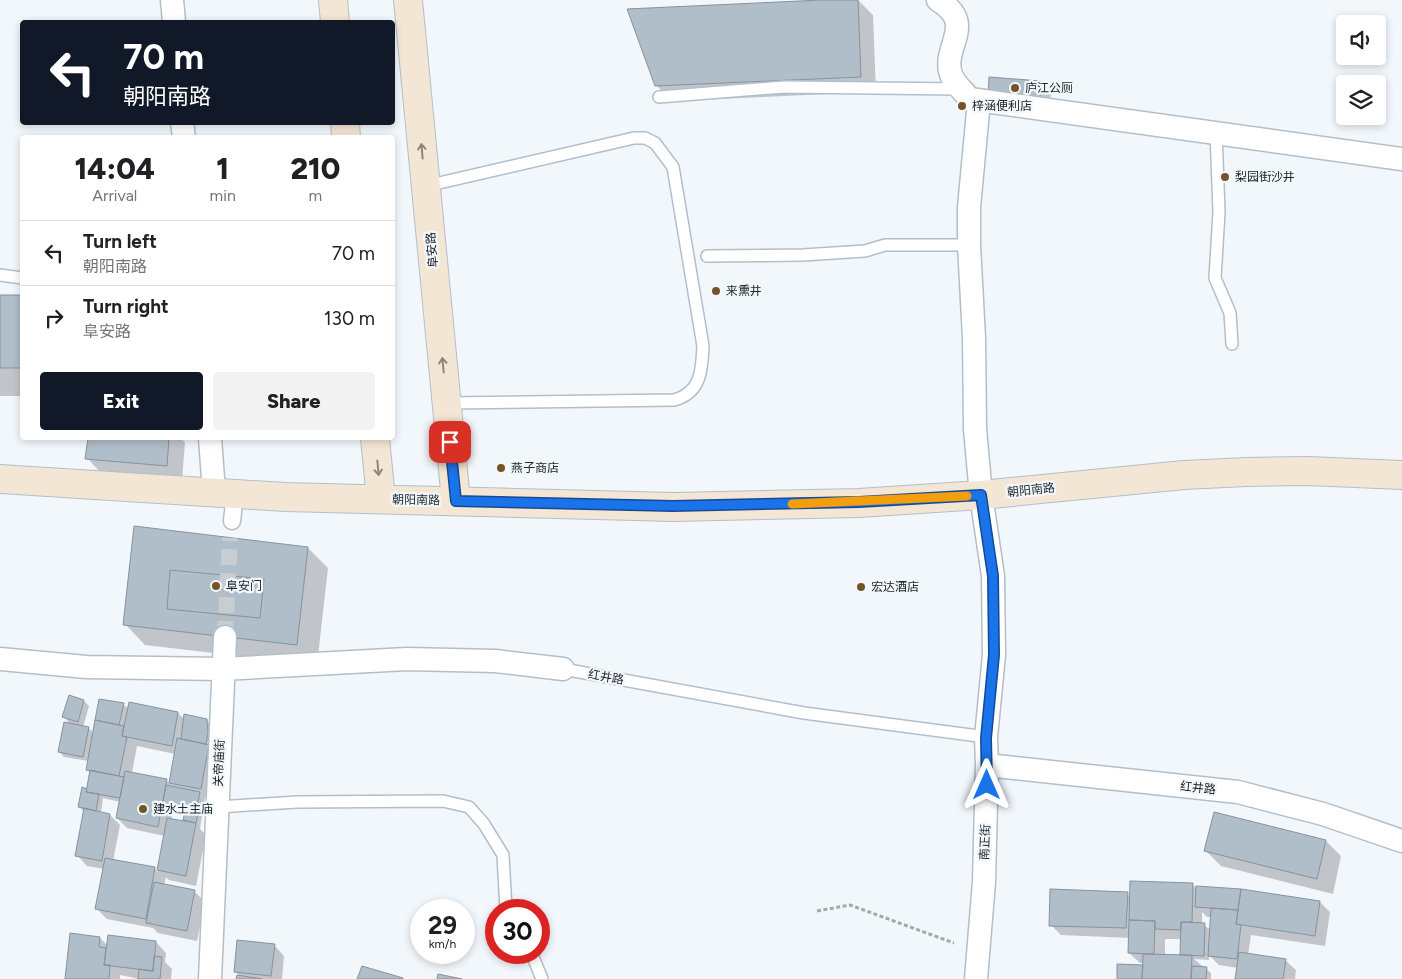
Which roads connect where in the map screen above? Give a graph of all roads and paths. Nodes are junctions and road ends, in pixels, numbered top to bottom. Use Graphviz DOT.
graph roads {
  1 [pos="172,0"];
  2 [pos="333,0"];
  3 [pos="408,0"];
  4 [pos="938,0"];
  5 [pos="174,20"];
  6 [pos="335,20"];
  7 [pos="961,89"];
  8 [pos="659,97"];
  9 [pos="980,101"];
  10 [pos="1216,132"];
  11 [pos="1402,159"];
  12 [pos="426,186"];
  13 [pos="969,245"];
  14 [pos="707,256"];
  15 [pos="0,275"];
  16 [pos="20,278"];
  17 [pos="1232,344"];
  18 [pos="447,403"];
  19 [pos="211,440"];
  20 [pos="375,440"];
  21 [pos="1402,475"];
  22 [pos="0,478"];
  23 [pos="225,493"];
  24 [pos="981,495"];
  25 [pos="381,499"];
  26 [pos="456,501"];
  27 [pos="232,521"];
  28 [pos="225,637"];
  29 [pos="0,658"];
  30 [pos="222,669"];
  31 [pos="563,670"];
  32 [pos="986,738"];
  33 [pos="987,765"];
  34 [pos="218,807"];
  35 [pos="1402,841"];
  36 [pos="506,899"];
  37 [pos="817,911"];
  38 [pos="978,951"];
  39 [pos="536,964"];
  40 [pos="210,979"];
  41 [pos="542,979"];
  42 [pos="976,979"];
  1 -- 5 [label="street"];
  2 -- 6 [label="main road"];
  12 -- 3 [label="main road, 阜安路, one-way"];
  4 -- 7 [label="street"];
  7 -- 8 [label="lane"];
  7 -- 9 [label="street"];
  9 -- 10 [label="street"];
  9 -- 13 [label="street, 南正街"];
  10 -- 11 [label="street"];
  10 -- 17 [label="lane"];
  18 -- 12 [label="main road, 阜安路, one-way"];
  12 -- 18 [label="lane"];
  13 -- 14 [label="lane"];
  13 -- 24 [label="street, 南正街"];
  15 -- 16 [label="lane"];
  18 -- 26 [label="main road, 阜安路"];
  19 -- 23 [label="street"];
  20 -- 25 [label="main road, one-way"];
  21 -- 24 [label="main road, 朝阳南路"];
  22 -- 23 [label="main road, 朝阳南路"];
  23 -- 25 [label="main road, 朝阳南路"];
  23 -- 27 [label="street"];
  24 -- 26 [label="main road, 朝阳南路"];
  24 -- 32 [label="street, 南正街"];
  25 -- 26 [label="main road, 朝阳南路"];
  28 -- 30 [label="street, 关帝庙街"];
  29 -- 30 [label="street, 红井路"];
  30 -- 31 [label="street, 红井路"];
  30 -- 34 [label="street, 关帝庙街"];
  31 -- 32 [label="lane, 红井路"];
  32 -- 33 [label="street, 南正街"];
  33 -- 35 [label="street, 红井路"];
  33 -- 38 [label="street, 南正街"];
  34 -- 36 [label="lane"];
  34 -- 40 [label="street, 关帝庙街"];
  37 -- 38 [label="path"];
  38 -- 42 [label="street, 南正街"];
  39 -- 41 [label="lane"];
}
